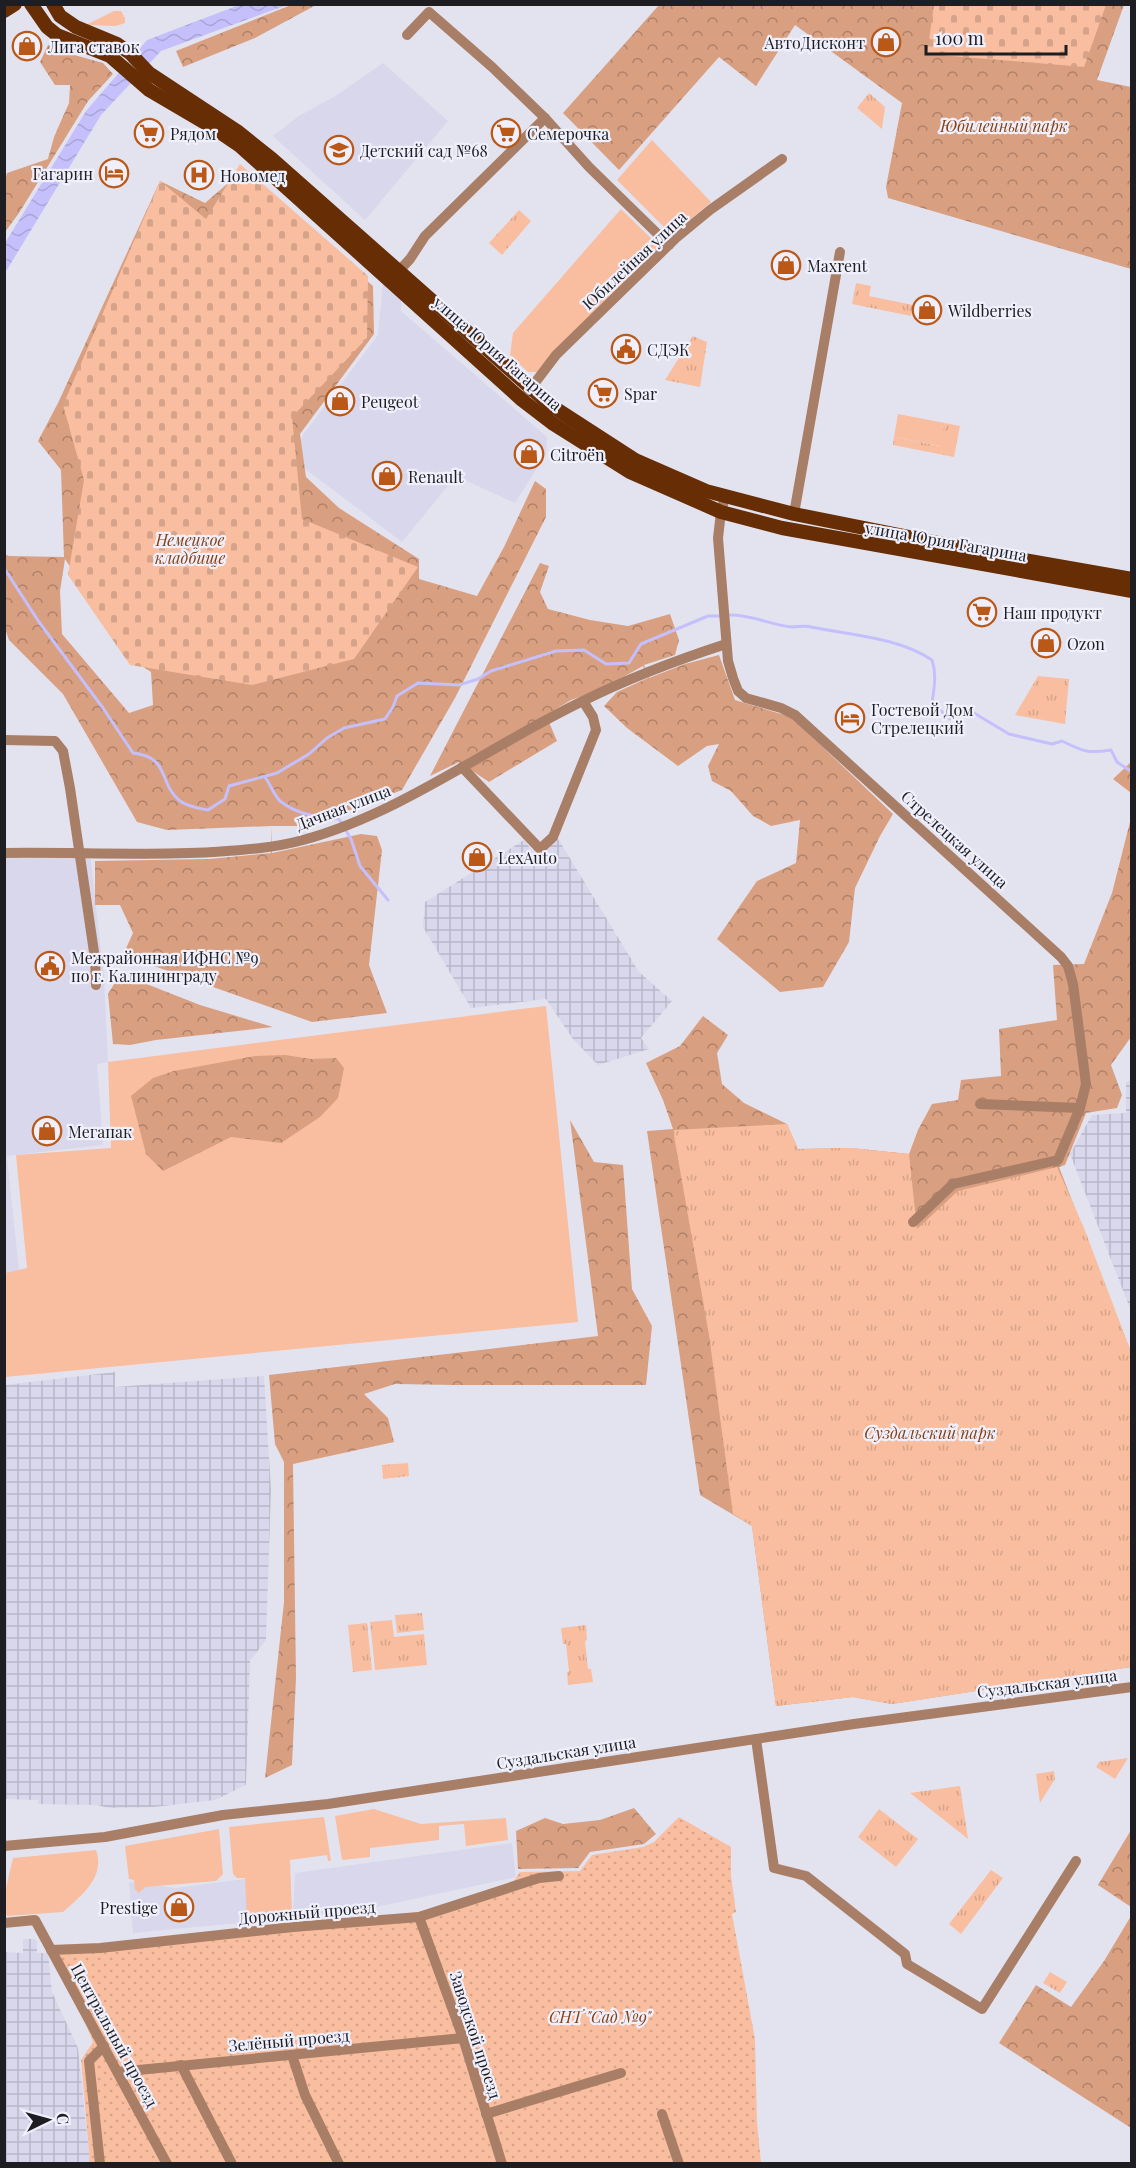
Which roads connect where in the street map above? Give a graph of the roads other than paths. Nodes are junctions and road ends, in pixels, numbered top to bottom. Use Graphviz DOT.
graph roads {
  1 [pos="15,4"];
  2 [pos="31,4"];
  3 [pos="53,4"];
  4 [pos="4,11"];
  5 [pos="408,35"];
  6 [pos="144,78"];
  7 [pos="545,118"];
  8 [pos="782,159"];
  9 [pos="669,245"];
  10 [pos="840,252"];
  11 [pos="398,272"];
  12 [pos="527,395"];
  13 [pos="725,497"];
  14 [pos="721,512"];
  15 [pos="794,514"];
  16 [pos="1131,579"];
  17 [pos="1131,591"];
  18 [pos="726,644"];
  19 [pos="583,700"];
  20 [pos="4,740"];
  21 [pos="462,767"];
  22 [pos="78,852"];
  23 [pos="4,853"];
  24 [pos="96,986"];
  25 [pos="980,1104"];
  26 [pos="1080,1108"];
  27 [pos="913,1222"];
  28 [pos="1131,1687"];
  29 [pos="756,1739"];
  30 [pos="5,1847"];
  31 [pos="1076,1861"];
  32 [pos="559,1876"];
  33 [pos="419,1917"];
  34 [pos="4,1923"];
  35 [pos="51,1950"];
  36 [pos="463,2037"];
  37 [pos="104,2046"];
  38 [pos="292,2055"];
  39 [pos="181,2065"];
  40 [pos="118,2072"];
  41 [pos="621,2073"];
  42 [pos="486,2114"];
  43 [pos="662,2114"];
  44 [pos="100,2163"];
  45 [pos="167,2163"];
  46 [pos="232,2163"];
  47 [pos="339,2163"];
  48 [pos="502,2163"];
  49 [pos="679,2163"];
  1 -- 4 [label="main road"];
  2 -- 6 [label="main road, улица Юрия Гагарина"];
  3 -- 6 [label="main road, улица Юрия Гагарина"];
  5 -- 7 [label="street"];
  6 -- 11 [label="main road, улица Юрия Гагарина"];
  6 -- 12 [label="main road, улица Юрия Гагарина"];
  7 -- 9 [label="street"];
  7 -- 11 [label="street"];
  8 -- 9 [label="street, Юбилейная улица"];
  9 -- 12 [label="street, Юбилейная улица"];
  10 -- 15 [label="street"];
  11 -- 12 [label="main road, улица Юрия Гагарина"];
  12 -- 13 [label="main road, улица Юрия Гагарина"];
  12 -- 14 [label="main road, улица Юрия Гагарина"];
  13 -- 14 [label="street, Стрелецкая улица"];
  13 -- 15 [label="main road, улица Юрия Гагарина"];
  14 -- 17 [label="main road, улица Юрия Гагарина"];
  14 -- 18 [label="street, Стрелецкая улица"];
  15 -- 16 [label="main road, улица Юрия Гагарина"];
  18 -- 19 [label="street"];
  18 -- 26 [label="street, Стрелецкая улица"];
  19 -- 21 [label="street, Дачная улица"];
  19 -- 21 [label="street"];
  20 -- 22 [label="street"];
  21 -- 22 [label="street, Дачная улица"];
  22 -- 23 [label="street, Дачная улица"];
  22 -- 24 [label="street"];
  25 -- 26 [label="street"];
  26 -- 27 [label="street, Стрелецкая улица"];
  28 -- 29 [label="street, Суздальская улица"];
  29 -- 30 [label="street, Суздальская улица"];
  29 -- 31 [label="street"];
  32 -- 33 [label="street, Дорожный проезд"];
  33 -- 35 [label="street, Дорожный проезд"];
  33 -- 36 [label="street, Заводской проезд"];
  34 -- 35 [label="street, Центральный проезд"];
  35 -- 37 [label="street, Центральный проезд"];
  36 -- 38 [label="street, Зелёный проезд"];
  36 -- 42 [label="street, Заводской проезд"];
  37 -- 40 [label="street, Центральный проезд"];
  37 -- 44 [label="street"];
  38 -- 39 [label="street, Зелёный проезд"];
  38 -- 47 [label="street"];
  39 -- 40 [label="street, Зелёный проезд"];
  39 -- 46 [label="street"];
  40 -- 45 [label="street, Центральный проезд"];
  41 -- 42 [label="street"];
  42 -- 48 [label="street, Заводской проезд"];
  43 -- 49 [label="street"];
}
